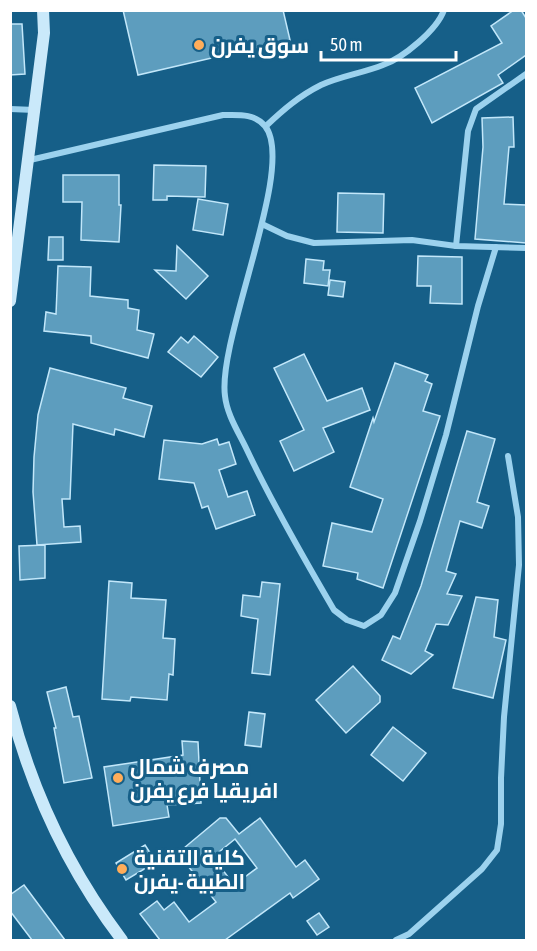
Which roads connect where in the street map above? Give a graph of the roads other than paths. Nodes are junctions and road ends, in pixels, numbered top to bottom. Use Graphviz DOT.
graph roads {
  1 [pos="43,10"];
  2 [pos="444,10"];
  3 [pos="526,74"];
  4 [pos="10,109"];
  5 [pos="36,110"];
  6 [pos="266,126"];
  7 [pos="30,159"];
  8 [pos="262,224"];
  9 [pos="456,246"];
  10 [pos="496,247"];
  11 [pos="526,248"];
  12 [pos="10,301"];
  13 [pos="508,456"];
  14 [pos="10,706"];
  15 [pos="122,940"];
  16 [pos="396,940"];
  1 -- 5 [label="main road"];
  2 -- 6 [label="street"];
  3 -- 9 [label="street"];
  4 -- 5 [label="street"];
  5 -- 7 [label="main road"];
  6 -- 7 [label="street"];
  6 -- 8 [label="street"];
  7 -- 12 [label="main road"];
  8 -- 9 [label="street"];
  8 -- 10 [label="street"];
  9 -- 10 [label="street"];
  10 -- 11 [label="street"];
  13 -- 16 [label="street"];
  14 -- 15 [label="main road"];
}
